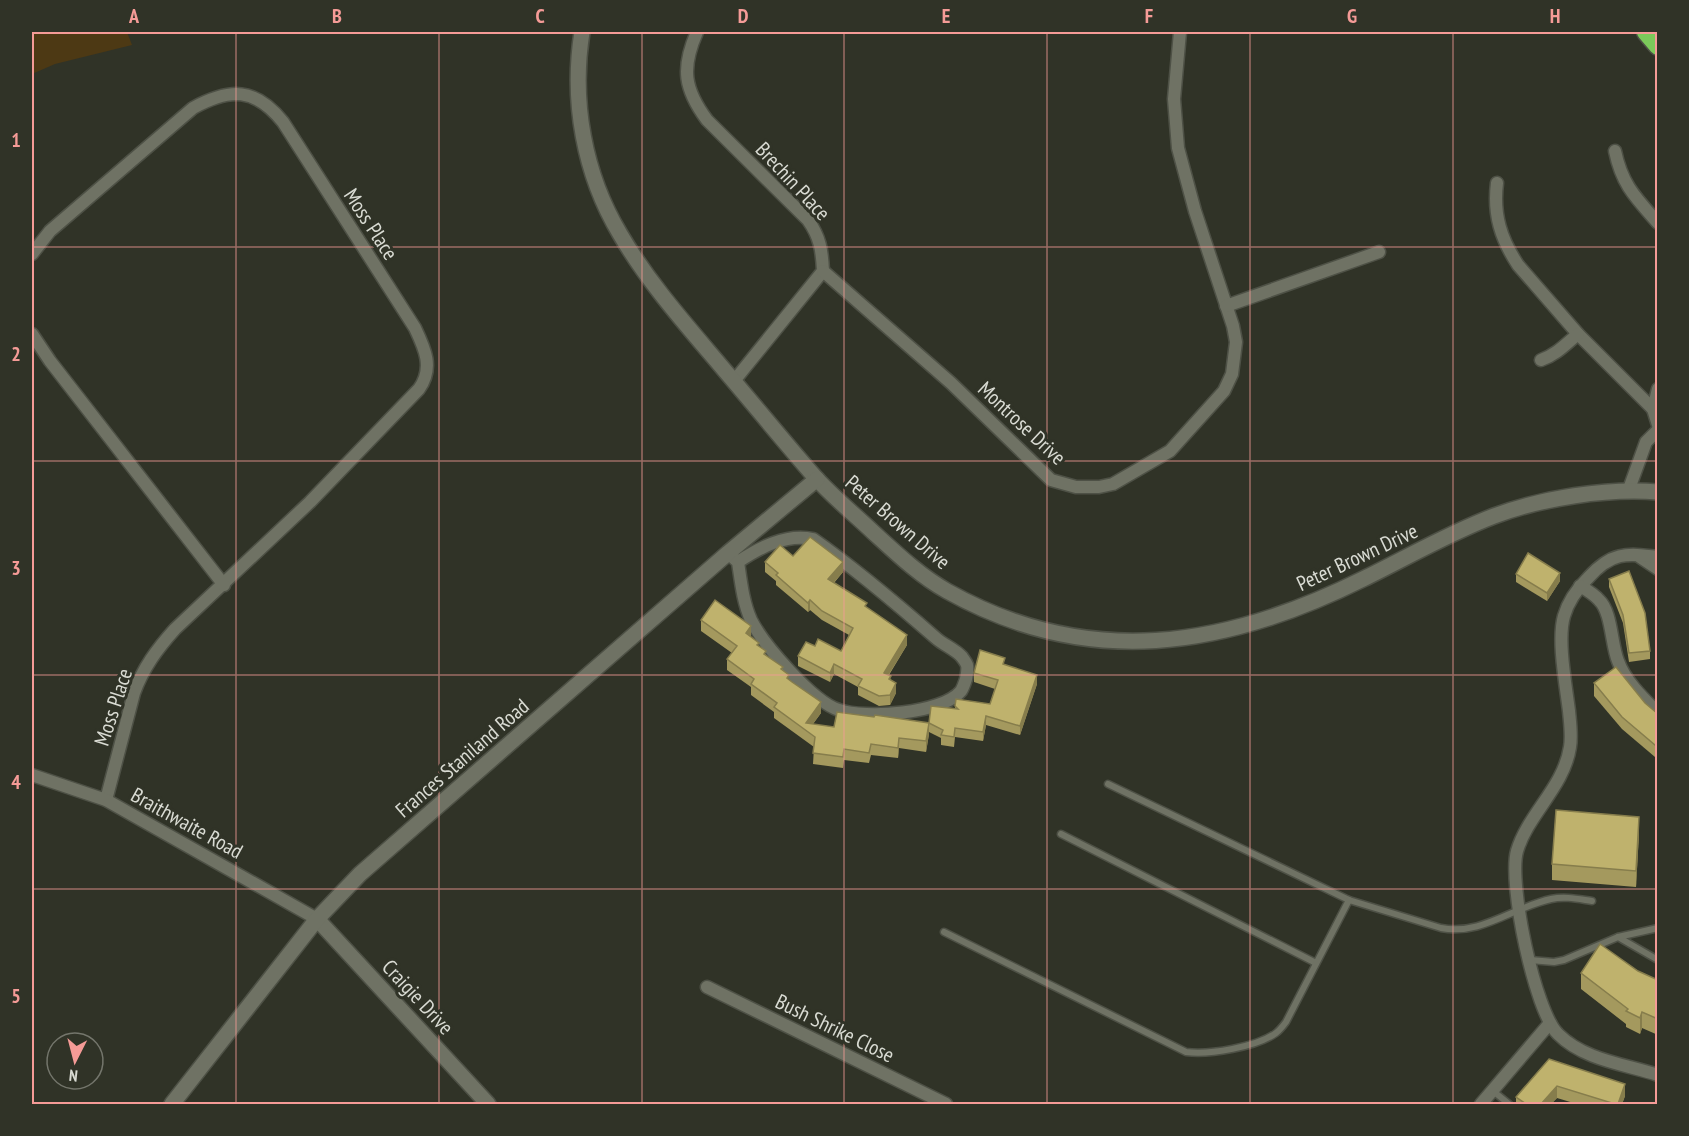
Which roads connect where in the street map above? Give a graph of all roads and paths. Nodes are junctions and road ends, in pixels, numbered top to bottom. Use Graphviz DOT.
graph roads {
  1 [pos="582,32"];
  2 [pos="697,32"];
  3 [pos="1180,32"];
  4 [pos="1646,32"];
  5 [pos="1658,46"];
  6 [pos="1615,151"];
  7 [pos="1497,183"];
  8 [pos="1658,223"];
  9 [pos="1379,252"];
  10 [pos="32,254"];
  11 [pos="823,270"];
  12 [pos="1226,306"];
  13 [pos="32,334"];
  14 [pos="1578,334"];
  15 [pos="1541,360"];
  16 [pos="734,381"];
  17 [pos="1658,389"];
  18 [pos="1653,410"];
  19 [pos="1658,428"];
  20 [pos="817,479"];
  21 [pos="1629,489"];
  22 [pos="1658,492"];
  23 [pos="1636,555"];
  24 [pos="1658,557"];
  25 [pos="733,558"];
  26 [pos="1658,569"];
  27 [pos="224,585"];
  28 [pos="1581,586"];
  29 [pos="1658,713"];
  30 [pos="32,775"];
  31 [pos="1108,784"];
  32 [pos="106,800"];
  33 [pos="1061,834"];
  34 [pos="1349,900"];
  35 [pos="1592,901"];
  36 [pos="1518,909"];
  37 [pos="317,919"];
  38 [pos="1658,928"];
  39 [pos="944,933"];
  40 [pos="1618,937"];
  41 [pos="1530,960"];
  42 [pos="1658,960"];
  43 [pos="1316,963"];
  44 [pos="707,987"];
  45 [pos="1550,1023"];
  46 [pos="1658,1075"];
  47 [pos="1493,1091"];
  48 [pos="172,1104"];
  49 [pos="488,1104"];
  50 [pos="946,1104"];
  51 [pos="1481,1104"];
  52 [pos="1509,1104"];
  1 -- 16 [label="street, Peter Brown Drive"];
  2 -- 11 [label="street, Brechin Place"];
  3 -- 12 [label="street, Montrose Drive"];
  4 -- 5 [label="highway"];
  6 -- 8 [label="street"];
  7 -- 14 [label="street"];
  9 -- 12 [label="street"];
  10 -- 27 [label="street, Moss Place"];
  11 -- 12 [label="street, Montrose Drive"];
  11 -- 16 [label="street"];
  13 -- 27 [label="street"];
  14 -- 15 [label="street"];
  14 -- 18 [label="street"];
  16 -- 20 [label="street, Peter Brown Drive"];
  17 -- 18 [label="street"];
  18 -- 19 [label="street"];
  19 -- 21 [label="street"];
  20 -- 21 [label="street, Peter Brown Drive"];
  20 -- 25 [label="street, Frances Staniland Road"];
  21 -- 22 [label="street, Peter Brown Drive"];
  23 -- 24 [label="street"];
  23 -- 26 [label="street"];
  23 -- 28 [label="street"];
  25 -- 25 [label="street"];
  25 -- 37 [label="street, Frances Staniland Road"];
  27 -- 32 [label="street, Moss Place"];
  28 -- 29 [label="street"];
  28 -- 36 [label="street"];
  30 -- 32 [label="street, Braithwaite Road"];
  31 -- 34 [label="lane"];
  32 -- 37 [label="street, Braithwaite Road"];
  33 -- 43 [label="lane"];
  34 -- 36 [label="lane"];
  34 -- 43 [label="lane"];
  35 -- 36 [label="lane"];
  36 -- 41 [label="street"];
  37 -- 48 [label="street, Frances Staniland Road"];
  37 -- 49 [label="street, Craigie Drive"];
  38 -- 40 [label="lane"];
  39 -- 43 [label="lane"];
  40 -- 41 [label="lane"];
  40 -- 42 [label="lane"];
  41 -- 45 [label="street"];
  44 -- 50 [label="street, Bush Shrike Close"];
  45 -- 46 [label="street"];
  45 -- 47 [label="street"];
  47 -- 51 [label="street"];
  47 -- 52 [label="lane"];
}
